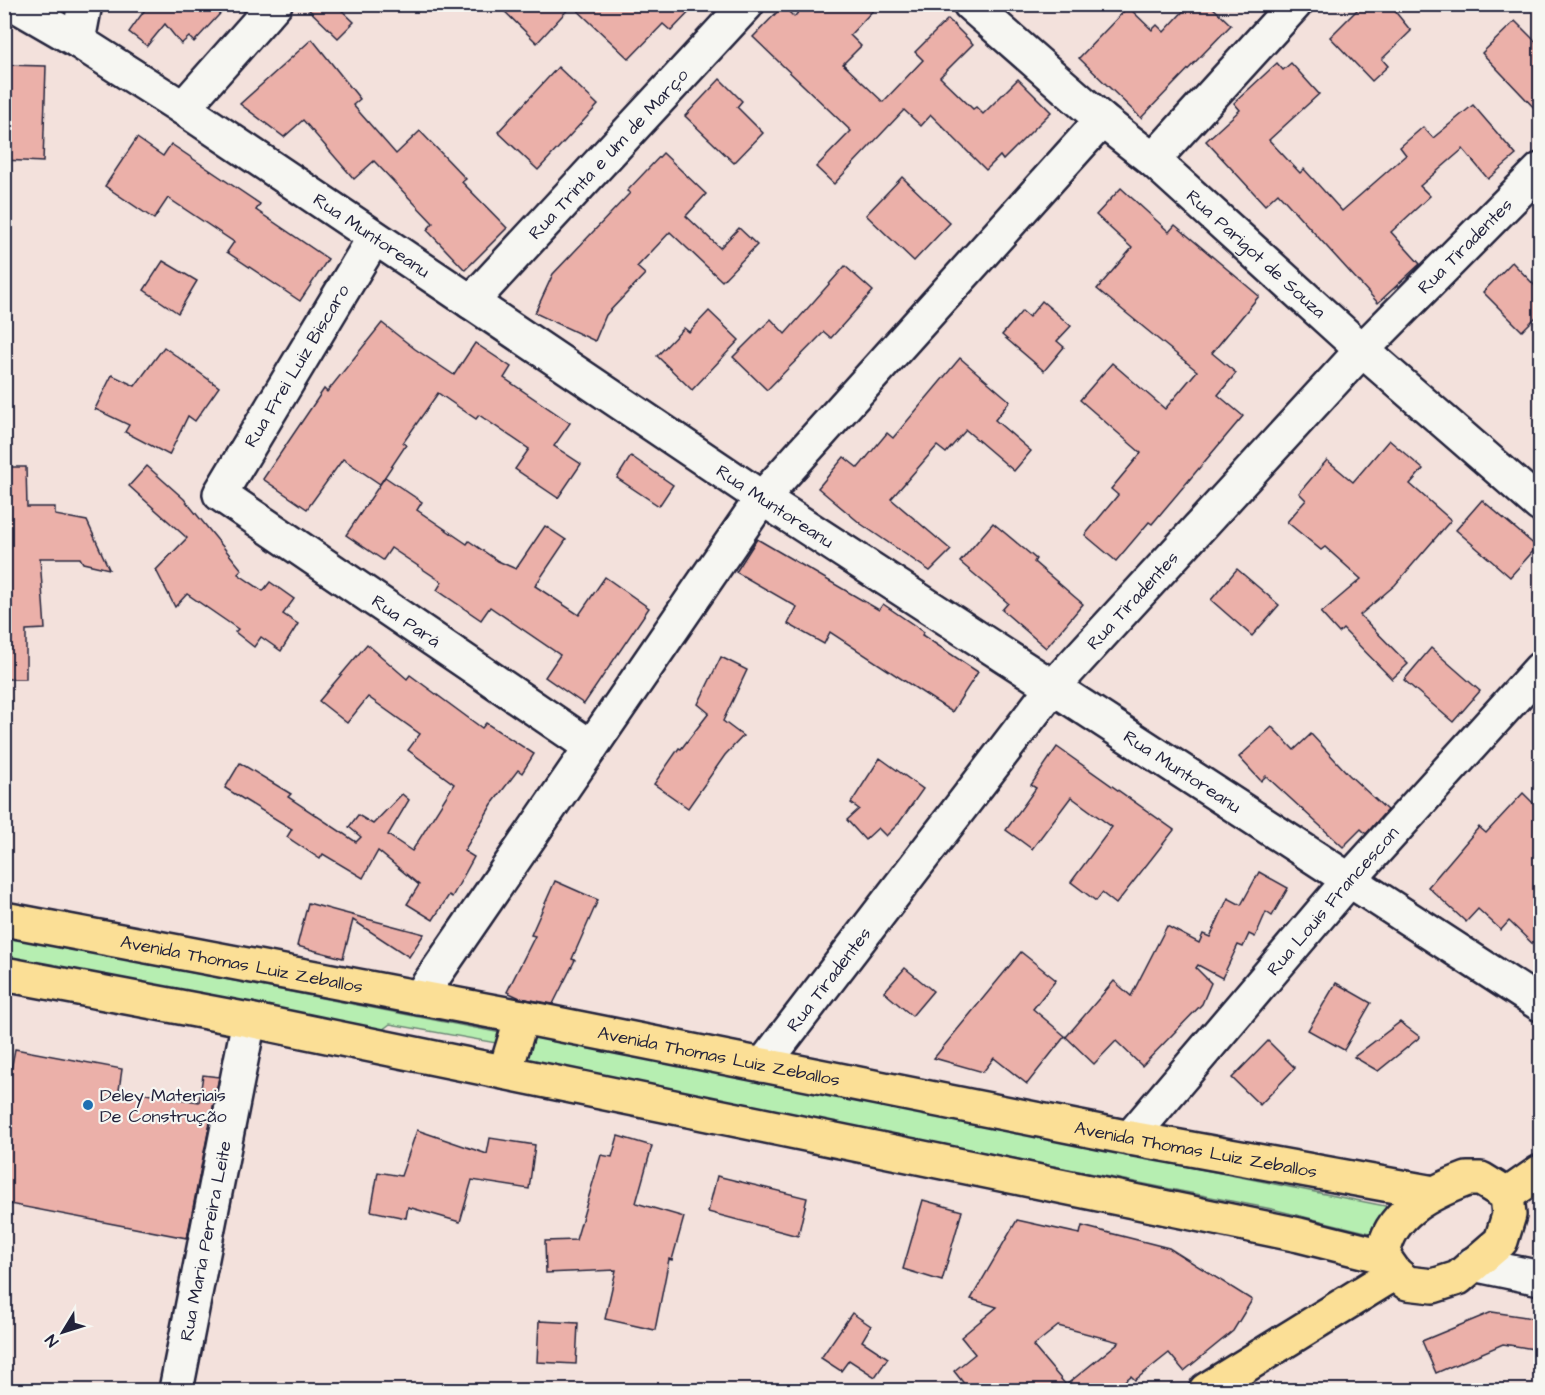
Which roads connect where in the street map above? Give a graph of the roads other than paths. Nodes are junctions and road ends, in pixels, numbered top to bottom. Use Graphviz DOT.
graph roads {
  1 [pos="14,4"];
  2 [pos="85,4"];
  3 [pos="275,4"];
  4 [pos="747,4"];
  5 [pos="970,4"];
  6 [pos="1296,4"];
  7 [pos="78,41"];
  8 [pos="183,108"];
  9 [pos="1102,120"];
  10 [pos="1153,160"];
  11 [pos="1540,170"];
  12 [pos="374,238"];
  13 [pos="471,302"];
  14 [pos="1362,350"];
  15 [pos="220,494"];
  16 [pos="762,498"];
  17 [pos="1540,505"];
  18 [pos="1540,669"];
  19 [pos="1052,688"];
  20 [pos="591,747"];
  21 [pos="1350,879"];
  22 [pos="4,919"];
  23 [pos="4,974"];
  24 [pos="419,998"];
  25 [pos="1540,1004"];
  26 [pos="522,1017"];
  27 [pos="249,1020"];
  28 [pos="763,1065"];
  29 [pos="505,1072"];
  30 [pos="1130,1138"];
  31 [pos="1540,1172"];
  32 [pos="1434,1193"];
  33 [pos="1507,1196"];
  34 [pos="1473,1264"];
  35 [pos="1389,1265"];
  36 [pos="1540,1278"];
  37 [pos="176,1390"];
  38 [pos="1206,1390"];
  1 -- 7 [label="street, Rua Muntoreanu"];
  2 -- 7 [label="street"];
  3 -- 8 [label="street"];
  4 -- 13 [label="street, Rua Trinta e Um de Março"];
  5 -- 9 [label="street, Rua Parigot de Souza"];
  6 -- 10 [label="street"];
  7 -- 8 [label="street, Rua Muntoreanu"];
  8 -- 12 [label="street, Rua Muntoreanu"];
  9 -- 10 [label="street, Rua Parigot de Souza"];
  9 -- 16 [label="street"];
  10 -- 14 [label="street, Rua Parigot de Souza"];
  11 -- 14 [label="street, Rua Tiradentes"];
  12 -- 13 [label="street, Rua Muntoreanu"];
  12 -- 15 [label="street, Rua Frei Luiz Biscaro"];
  13 -- 16 [label="street, Rua Muntoreanu"];
  14 -- 17 [label="street, Rua Parigot de Souza"];
  14 -- 19 [label="street, Rua Tiradentes"];
  15 -- 20 [label="street, Rua Pará"];
  16 -- 19 [label="street, Rua Muntoreanu"];
  16 -- 20 [label="street"];
  18 -- 21 [label="street, Rua Louis Francescon"];
  19 -- 21 [label="street, Rua Muntoreanu"];
  19 -- 28 [label="street, Rua Tiradentes"];
  20 -- 24 [label="street"];
  21 -- 25 [label="street, Rua Muntoreanu"];
  21 -- 30 [label="street, Rua Louis Francescon"];
  22 -- 24 [label="main road, Avenida Thomas Luiz Zeballos"];
  23 -- 27 [label="main road"];
  24 -- 26 [label="main road, Avenida Thomas Luiz Zeballos"];
  26 -- 28 [label="main road, Avenida Thomas Luiz Zeballos"];
  26 -- 29 [label="main road"];
  27 -- 29 [label="main road"];
  27 -- 37 [label="street, Rua Maria Pereira Leite"];
  28 -- 30 [label="main road, Avenida Thomas Luiz Zeballos"];
  29 -- 35 [label="main road"];
  30 -- 32 [label="main road, Avenida Thomas Luiz Zeballos"];
  31 -- 33 [label="main road"];
  32 -- 33 [label="main road"];
  32 -- 35 [label="main road"];
  33 -- 34 [label="main road"];
  34 -- 35 [label="main road"];
  34 -- 36 [label="street"];
  35 -- 38 [label="main road"];
}
